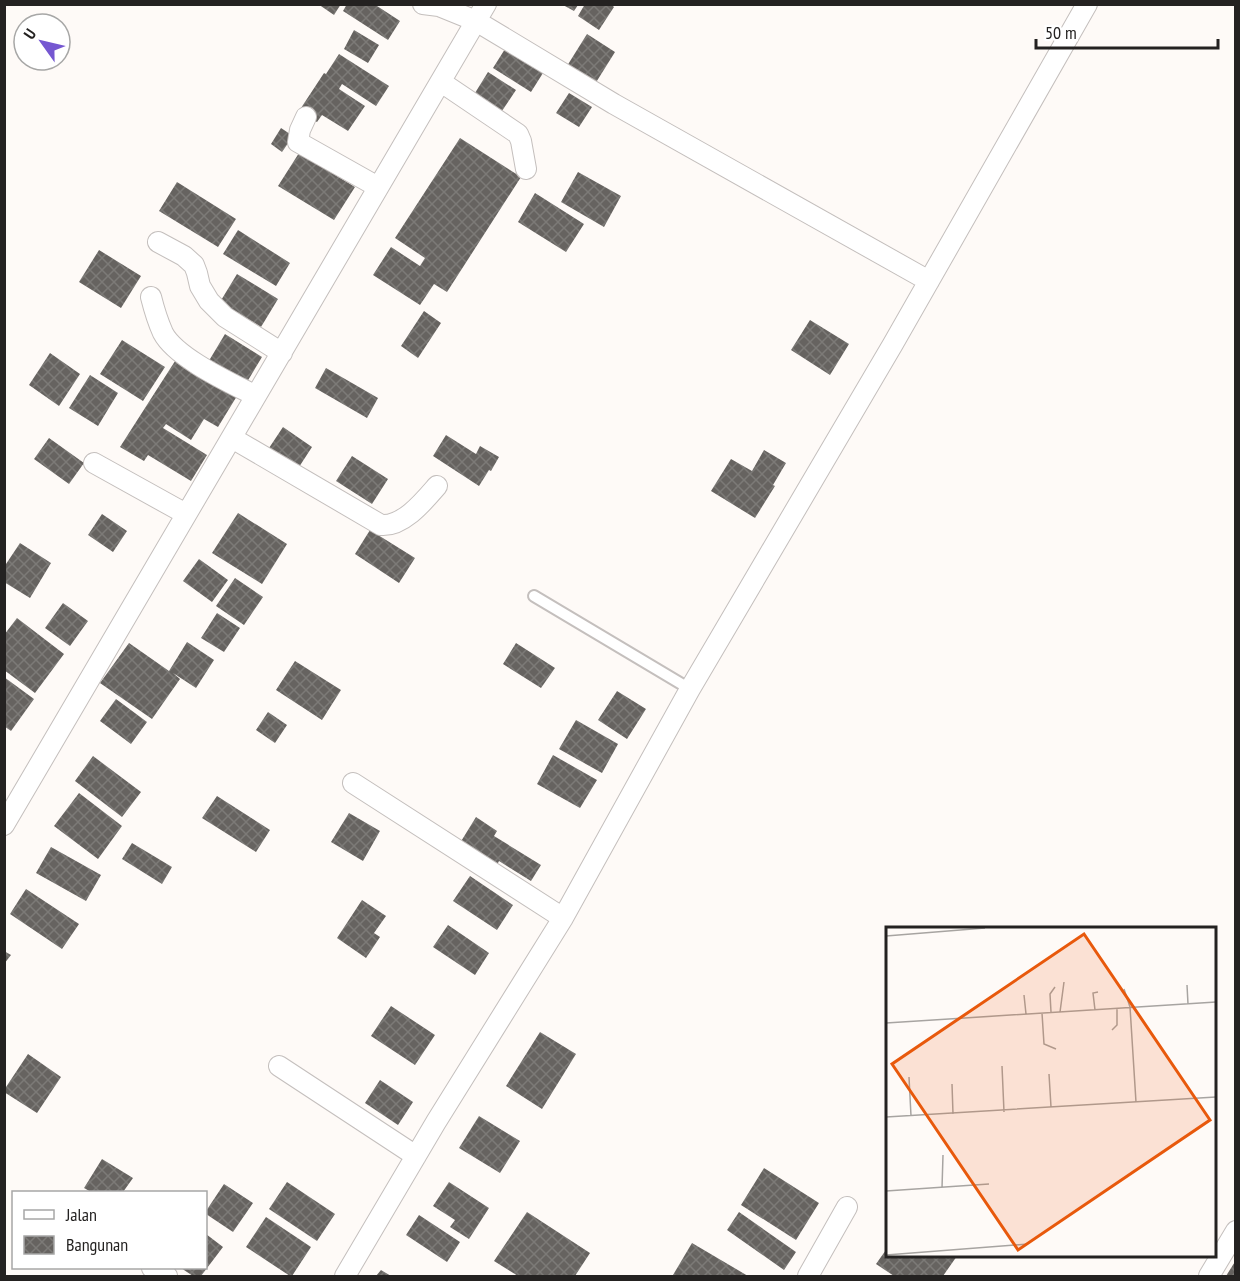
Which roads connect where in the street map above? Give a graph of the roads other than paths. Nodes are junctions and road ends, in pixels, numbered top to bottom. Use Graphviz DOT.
graph roads {
  1 [pos="423,4"];
  2 [pos="1087,4"];
  3 [pos="481,13"];
  4 [pos="441,82"];
  5 [pos="306,117"];
  6 [pos="526,169"];
  7 [pos="378,187"];
  8 [pos="158,242"];
  9 [pos="929,281"];
  10 [pos="151,297"];
  11 [pos="282,353"];
  12 [pos="256,396"];
  13 [pos="232,438"];
  14 [pos="94,462"];
  15 [pos="437,486"];
  16 [pos="186,514"];
  17 [pos="534,596"];
  18 [pos="690,689"];
  19 [pos="353,783"];
  20 [pos="4,825"];
  21 [pos="563,918"];
  22 [pos="279,1065"];
  23 [pos="416,1156"];
  24 [pos="847,1207"];
  25 [pos="1236,1231"];
  26 [pos="345,1276"];
  27 [pos="808,1276"];
  28 [pos="1209,1276"];
  1 -- 3 [label="street"];
  2 -- 9 [label="street"];
  3 -- 4 [label="street"];
  3 -- 9 [label="street"];
  4 -- 6 [label="street"];
  4 -- 7 [label="street"];
  5 -- 7 [label="street"];
  7 -- 11 [label="street"];
  8 -- 11 [label="street"];
  9 -- 18 [label="street"];
  10 -- 12 [label="street"];
  11 -- 12 [label="street"];
  12 -- 13 [label="street"];
  13 -- 15 [label="street"];
  13 -- 16 [label="street"];
  14 -- 16 [label="street"];
  16 -- 20 [label="street"];
  17 -- 18 [label="lane"];
  18 -- 21 [label="street"];
  19 -- 21 [label="street"];
  21 -- 23 [label="street"];
  22 -- 23 [label="street"];
  23 -- 26 [label="street"];
  24 -- 27 [label="street"];
  25 -- 28 [label="street"];
}
